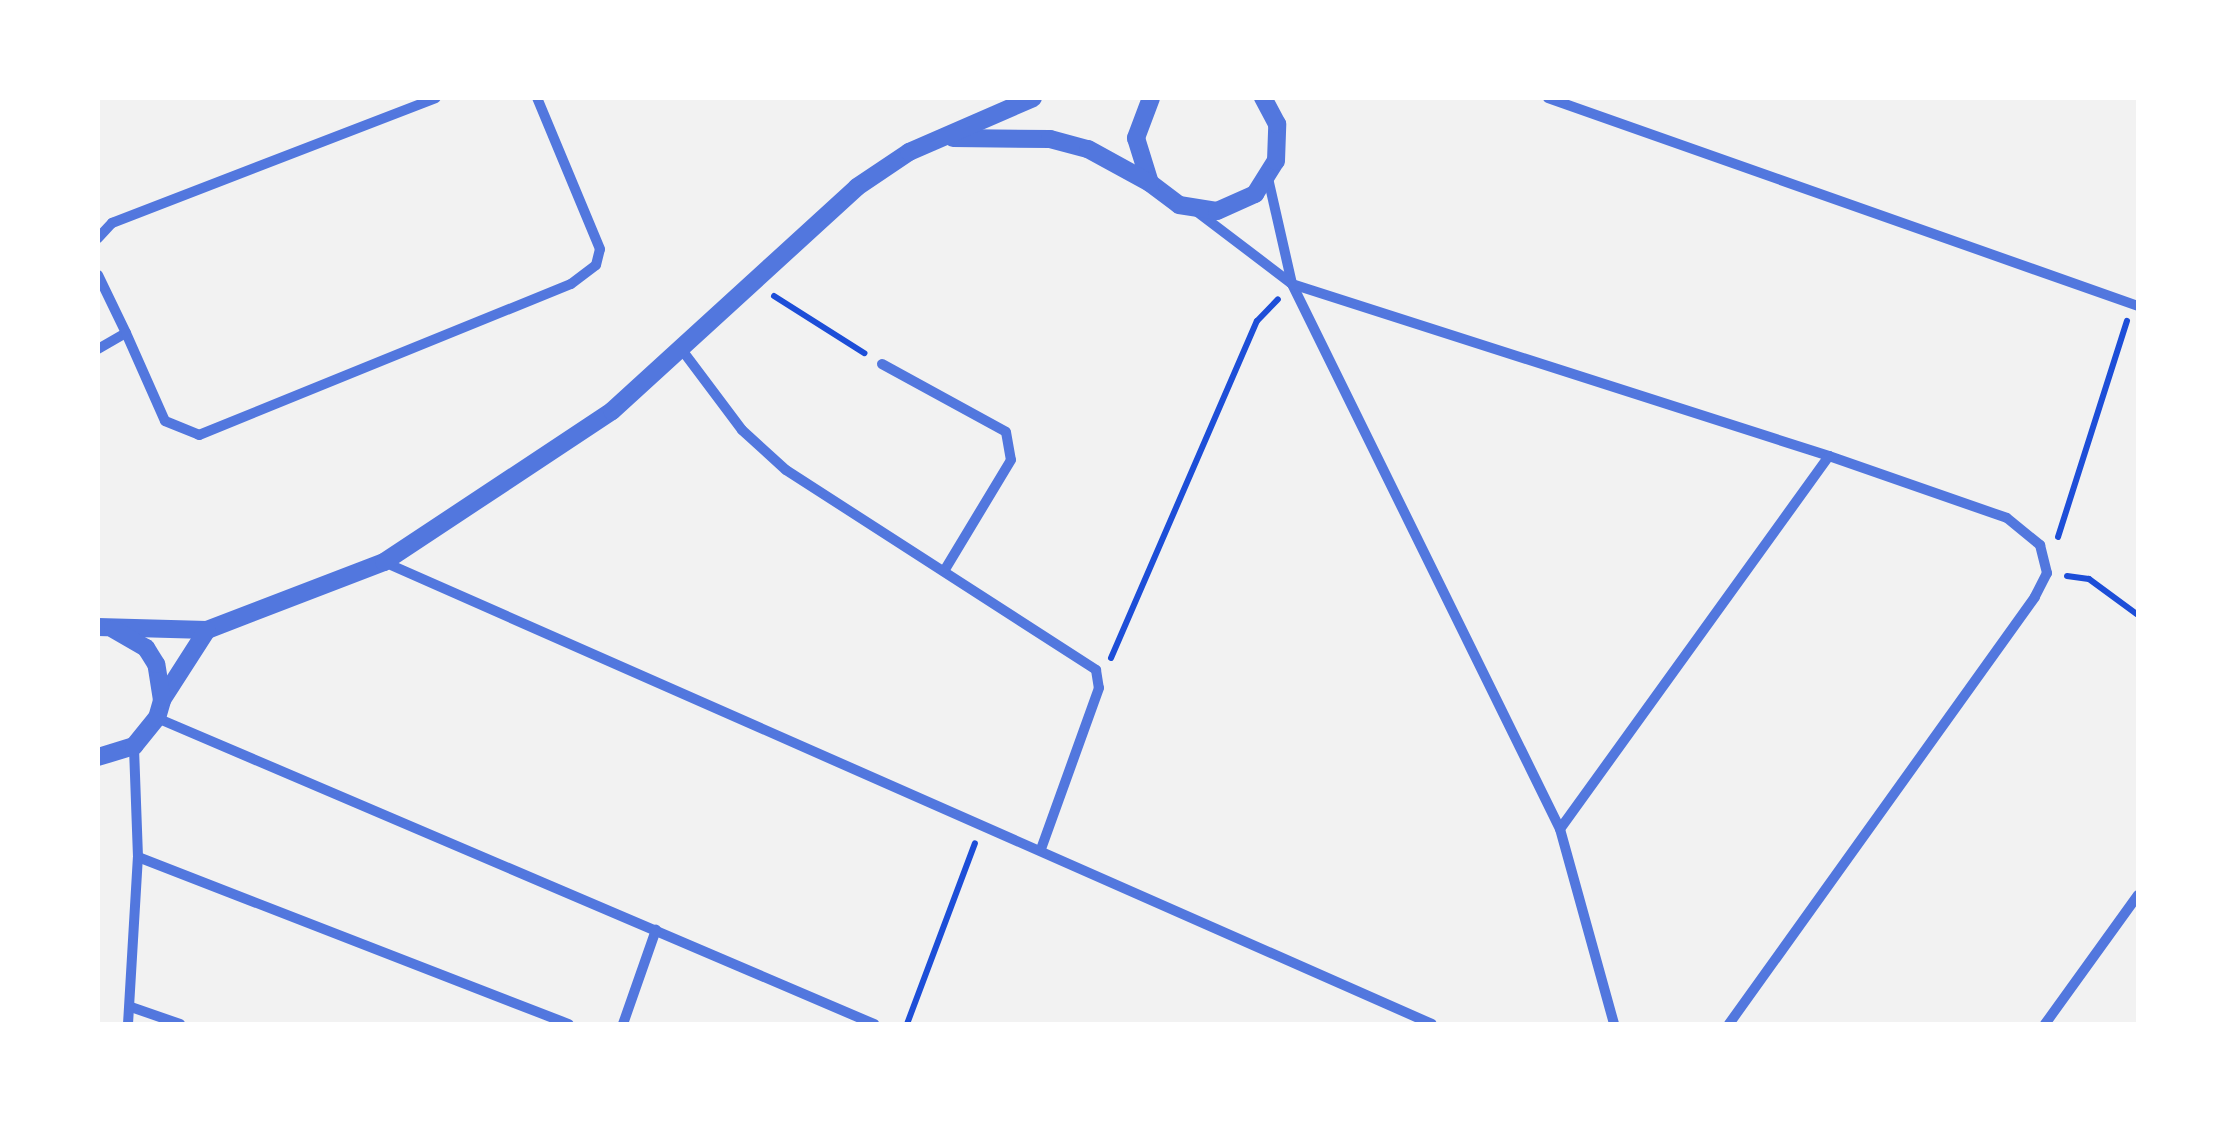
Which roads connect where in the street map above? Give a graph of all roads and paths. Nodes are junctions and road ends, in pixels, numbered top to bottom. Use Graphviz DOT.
graph roads {
  1 [pos="436,98"];
  2 [pos="537,98"];
  3 [pos="1033,98"];
  4 [pos="1151,98"];
  5 [pos="1263,98"];
  6 [pos="1282,98"];
  7 [pos="1548,98"];
  8 [pos="1277,124"];
  9 [pos="942,138"];
  10 [pos="1268,178"];
  11 [pos="1150,182"];
  12 [pos="1196,211"];
  13 [pos="98,238"];
  14 [pos="98,275"];
  15 [pos="753,282"];
  16 [pos="1292,284"];
  17 [pos="2136,304"];
  18 [pos="126,333"];
  19 [pos="98,348"];
  20 [pos="682,350"];
  21 [pos="882,364"];
  22 [pos="1829,456"];
  23 [pos="384,562"];
  24 [pos="944,571"];
  25 [pos="2047,573"];
  26 [pos="2138,615"];
  27 [pos="98,627"];
  28 [pos="207,630"];
  29 [pos="1099,688"];
  30 [pos="160,709"];
  31 [pos="134,746"];
  32 [pos="98,757"];
  33 [pos="982,824"];
  34 [pos="1560,830"];
  35 [pos="1041,850"];
  36 [pos="138,857"];
  37 [pos="2138,896"];
  38 [pos="656,930"];
  39 [pos="131,1007"];
  40 [pos="128,1024"];
  41 [pos="180,1024"];
  42 [pos="569,1024"];
  43 [pos="623,1024"];
  44 [pos="874,1024"];
  45 [pos="907,1024"];
  46 [pos="1432,1024"];
  47 [pos="1614,1024"];
  48 [pos="1728,1024"];
  49 [pos="2045,1024"];
  1 -- 13 [label="street"];
  2 -- 18 [label="street"];
  3 -- 9 [label="street"];
  4 -- 11 [label="street"];
  5 -- 8 [label="street"];
  6 -- 8 [label="street"];
  7 -- 17 [label="street"];
  8 -- 10 [label="street"];
  9 -- 11 [label="street"];
  9 -- 15 [label="street"];
  10 -- 12 [label="street"];
  10 -- 16 [label="street"];
  11 -- 12 [label="street"];
  12 -- 16 [label="street"];
  14 -- 18 [label="street"];
  15 -- 20 [label="street"];
  15 -- 21 [label="path"];
  16 -- 22 [label="street"];
  16 -- 29 [label="path"];
  16 -- 34 [label="street"];
  17 -- 25 [label="path"];
  18 -- 19 [label="street"];
  20 -- 23 [label="street"];
  20 -- 24 [label="street"];
  21 -- 24 [label="street"];
  22 -- 25 [label="street"];
  22 -- 34 [label="street"];
  23 -- 28 [label="street"];
  23 -- 33 [label="street"];
  24 -- 29 [label="street"];
  25 -- 26 [label="path"];
  25 -- 48 [label="street"];
  27 -- 28 [label="street"];
  27 -- 30 [label="street"];
  28 -- 30 [label="street"];
  29 -- 35 [label="street"];
  30 -- 31 [label="street"];
  30 -- 38 [label="street"];
  31 -- 32 [label="street"];
  31 -- 36 [label="street"];
  33 -- 35 [label="street"];
  33 -- 45 [label="path"];
  34 -- 47 [label="street"];
  35 -- 46 [label="street"];
  36 -- 39 [label="street"];
  36 -- 42 [label="street"];
  37 -- 49 [label="street"];
  38 -- 43 [label="street"];
  38 -- 44 [label="street"];
  39 -- 40 [label="street"];
  39 -- 41 [label="street"];
}
